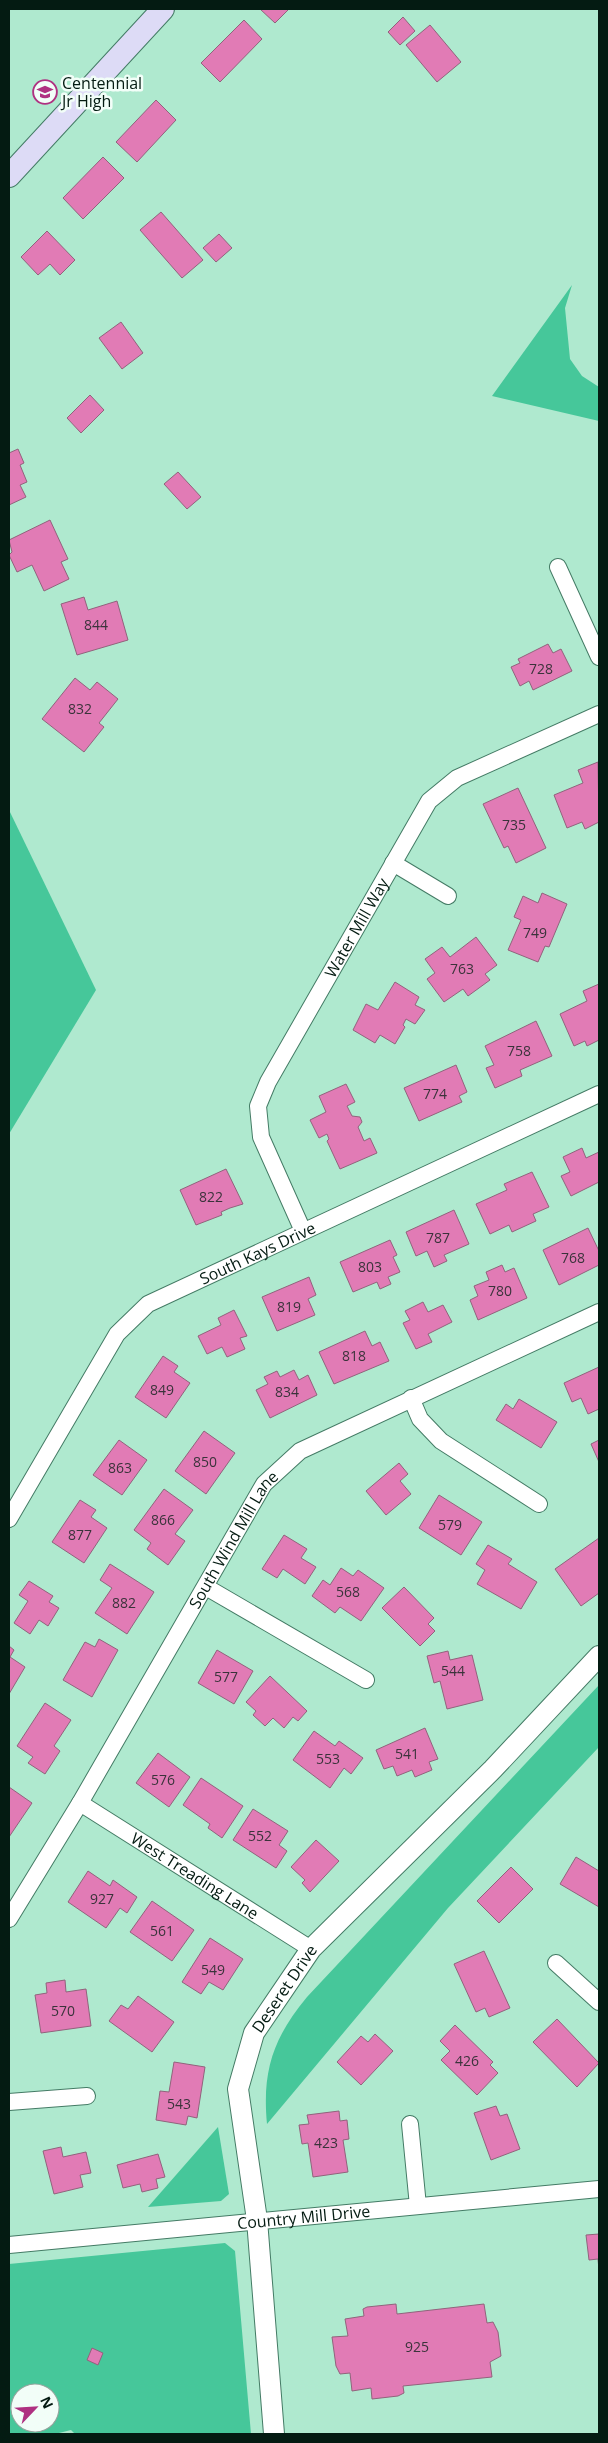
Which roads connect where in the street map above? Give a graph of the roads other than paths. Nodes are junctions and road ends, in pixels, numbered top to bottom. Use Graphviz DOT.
graph roads {
  1 [pos="163,9"];
  2 [pos="9,176"];
  3 [pos="558,567"];
  4 [pos="599,658"];
  5 [pos="599,714"];
  6 [pos="394,864"];
  7 [pos="448,896"];
  8 [pos="599,1094"];
  9 [pos="303,1231"];
  10 [pos="599,1312"];
  11 [pos="411,1398"];
  12 [pos="539,1504"];
  13 [pos="9,1519"];
  14 [pos="206,1587"];
  15 [pos="599,1656"];
  16 [pos="366,1680"];
  17 [pos="80,1803"];
  18 [pos="9,1919"];
  19 [pos="311,1949"];
  20 [pos="556,1962"];
  21 [pos="599,2002"];
  22 [pos="87,2096"];
  23 [pos="9,2102"];
  24 [pos="410,2124"];
  25 [pos="599,2189"];
  26 [pos="418,2206"];
  27 [pos="257,2220"];
  28 [pos="9,2245"];
  29 [pos="274,2434"];
  1 -- 2 [label="main road"];
  3 -- 4 [label="street"];
  5 -- 6 [label="street, Water Mill Way"];
  6 -- 7 [label="street"];
  6 -- 9 [label="street, Water Mill Way"];
  8 -- 9 [label="street, South Kays Drive"];
  9 -- 13 [label="street, South Kays Drive"];
  10 -- 11 [label="street, South Wind Mill Lane"];
  11 -- 12 [label="street"];
  11 -- 14 [label="street, South Wind Mill Lane"];
  14 -- 16 [label="street"];
  14 -- 17 [label="street, South Wind Mill Lane"];
  15 -- 19 [label="street, Deseret Drive"];
  17 -- 18 [label="street, South Wind Mill Lane"];
  17 -- 19 [label="street, West Treading Lane"];
  19 -- 27 [label="street, Deseret Drive"];
  20 -- 21 [label="street"];
  22 -- 23 [label="street"];
  24 -- 26 [label="street"];
  25 -- 26 [label="street, Country Mill Drive"];
  26 -- 27 [label="street, Country Mill Drive"];
  27 -- 28 [label="street, Country Mill Drive"];
  27 -- 29 [label="street, Deseret Drive"];
}
